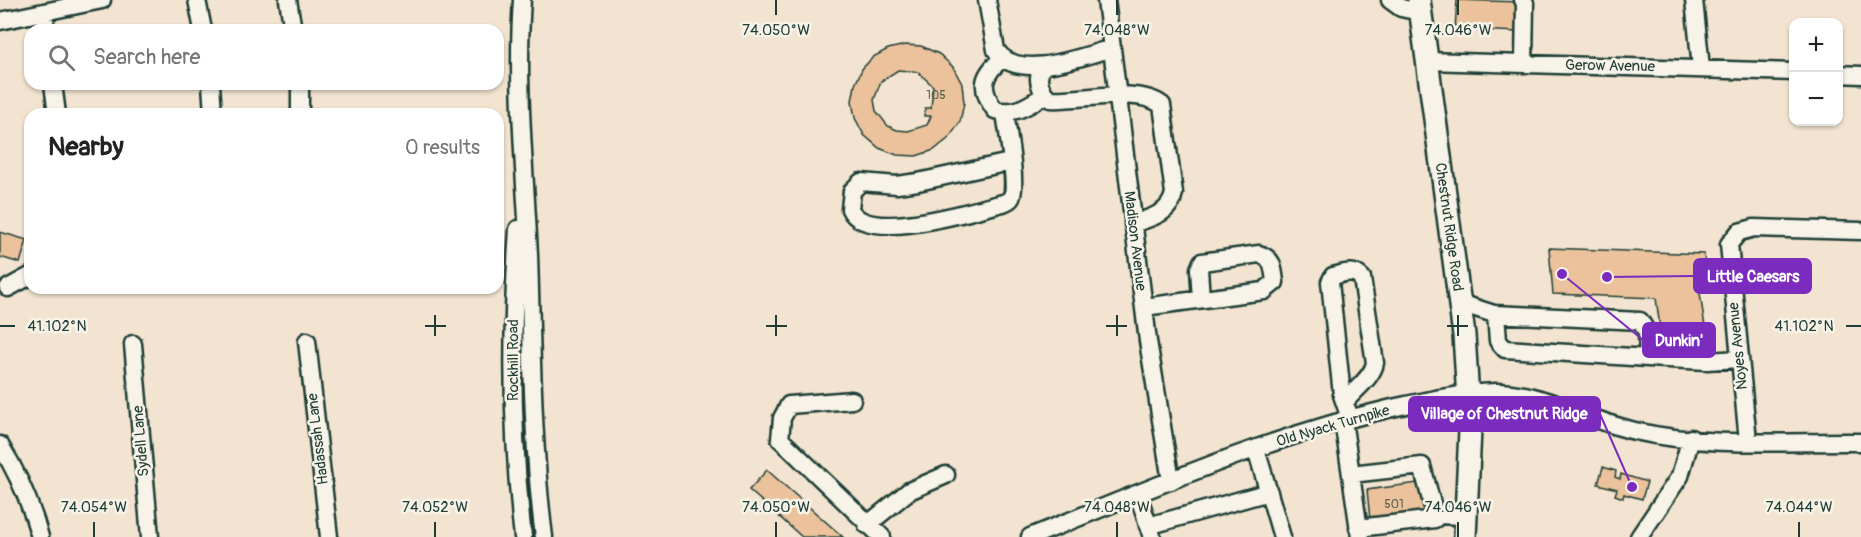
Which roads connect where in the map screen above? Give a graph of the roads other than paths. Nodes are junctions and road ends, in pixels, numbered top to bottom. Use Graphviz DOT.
graph roads {
  1 [pos="102,0"];
  2 [pos="197,0"];
  3 [pos="288,0"];
  4 [pos="522,0"];
  5 [pos="987,0"];
  6 [pos="1106,0"];
  7 [pos="1390,0"];
  8 [pos="1523,0"];
  9 [pos="1694,0"];
  10 [pos="1419,6"];
  11 [pos="44,13"];
  12 [pos="0,21"];
  13 [pos="45,24"];
  14 [pos="202,24"];
  15 [pos="292,24"];
  16 [pos="1112,48"];
  17 [pos="1004,58"];
  18 [pos="1427,61"];
  19 [pos="1524,63"];
  20 [pos="1043,67"];
  21 [pos="1701,68"];
  22 [pos="1789,72"];
  23 [pos="1843,74"];
  24 [pos="1861,75"];
  25 [pos="54,90"];
  26 [pos="211,90"];
  27 [pos="300,90"];
  28 [pos="1047,97"];
  29 [pos="1118,97"];
  30 [pos="56,108"];
  31 [pos="213,108"];
  32 [pos="300,108"];
  33 [pos="1005,113"];
  34 [pos="524,147"];
  35 [pos="1010,162"];
  36 [pos="1133,224"];
  37 [pos="1861,231"];
  38 [pos="24,279"];
  39 [pos="3,290"];
  40 [pos="1201,299"];
  41 [pos="1460,303"];
  42 [pos="1144,307"];
  43 [pos="1495,314"];
  44 [pos="1464,333"];
  45 [pos="307,342"];
  46 [pos="133,344"];
  47 [pos="1648,358"];
  48 [pos="1739,359"];
  49 [pos="1340,378"];
  50 [pos="1358,384"];
  51 [pos="1468,394"];
  52 [pos="852,400"];
  53 [pos="1346,401"];
  54 [pos="1346,419"];
  55 [pos="1691,438"];
  56 [pos="1748,441"];
  57 [pos="1861,442"];
  58 [pos="0,445"];
  59 [pos="1256,449"];
  60 [pos="1351,474"];
  61 [pos="945,475"];
  62 [pos="1171,481"];
  63 [pos="1269,492"];
  64 [pos="1138,494"];
  65 [pos="1435,515"];
  66 [pos="867,525"];
  67 [pos="1467,527"];
  68 [pos="1150,531"];
  69 [pos="1359,533"];
  70 [pos="40,537"];
  71 [pos="150,537"];
  72 [pos="329,537"];
  73 [pos="523,537"];
  74 [pos="544,537"];
  75 [pos="882,537"];
  76 [pos="1030,537"];
  77 [pos="1282,537"];
  78 [pos="1639,537"];
  1 -- 11 [label="street"];
  2 -- 14 [label="street"];
  3 -- 15 [label="street"];
  4 -- 34 [label="street, Rockhill Road"];
  5 -- 17 [label="street"];
  6 -- 16 [label="street, Madison Avenue"];
  7 -- 10 [label="street"];
  8 -- 19 [label="street"];
  9 -- 21 [label="street"];
  10 -- 18 [label="main road, Chestnut Ridge Road"];
  11 -- 12 [label="street"];
  11 -- 13 [label="street"];
  16 -- 20 [label="street"];
  16 -- 29 [label="street, Madison Avenue"];
  17 -- 20 [label="street"];
  17 -- 33 [label="street"];
  18 -- 19 [label="street, Gerow Avenue"];
  18 -- 41 [label="main road, Chestnut Ridge Road"];
  19 -- 21 [label="street, Gerow Avenue"];
  20 -- 28 [label="street"];
  21 -- 22 [label="street, Gerow Avenue"];
  23 -- 24 [label="street"];
  25 -- 30 [label="street"];
  26 -- 31 [label="street"];
  27 -- 32 [label="street"];
  28 -- 29 [label="street"];
  28 -- 33 [label="street"];
  29 -- 36 [label="street, Madison Avenue"];
  29 -- 36 [label="street"];
  33 -- 35 [label="street"];
  34 -- 73 [label="street, Rockhill Road"];
  34 -- 74 [label="street, Rockhill Road"];
  35 -- 35 [label="street"];
  36 -- 42 [label="street, Madison Avenue"];
  37 -- 48 [label="street, Noyes Avenue"];
  38 -- 39 [label="street"];
  40 -- 40 [label="street"];
  40 -- 42 [label="street"];
  41 -- 43 [label="street"];
  41 -- 44 [label="main road, Chestnut Ridge Road"];
  42 -- 62 [label="street, Madison Avenue"];
  43 -- 44 [label="street"];
  43 -- 47 [label="street"];
  43 -- 47 [label="street"];
  44 -- 51 [label="main road, Chestnut Ridge Road"];
  45 -- 72 [label="street, Hadassah Lane"];
  46 -- 71 [label="street, Sydell Lane"];
  47 -- 48 [label="street"];
  48 -- 56 [label="street, Noyes Avenue"];
  49 -- 50 [label="street"];
  49 -- 50 [label="street"];
  49 -- 53 [label="street"];
  50 -- 53 [label="street"];
  51 -- 54 [label="street, Old Nyack Turnpike"];
  51 -- 55 [label="street, Old Nyack Turnpike"];
  51 -- 67 [label="main road, Chestnut Ridge Road"];
  52 -- 66 [label="street"];
  53 -- 54 [label="street"];
  54 -- 59 [label="street, Old Nyack Turnpike"];
  54 -- 60 [label="street"];
  55 -- 56 [label="street, Old Nyack Turnpike"];
  55 -- 78 [label="street"];
  56 -- 57 [label="street, Old Nyack Turnpike"];
  58 -- 70 [label="street"];
  59 -- 62 [label="street, Old Nyack Turnpike"];
  59 -- 63 [label="street"];
  60 -- 65 [label="street"];
  60 -- 69 [label="street"];
  61 -- 66 [label="street"];
  62 -- 64 [label="street, Old Nyack Turnpike"];
  63 -- 68 [label="street"];
  63 -- 77 [label="street"];
  64 -- 68 [label="street"];
  64 -- 76 [label="street, Old Nyack Turnpike"];
  65 -- 67 [label="street"];
  65 -- 69 [label="street"];
  66 -- 75 [label="street"];
}
